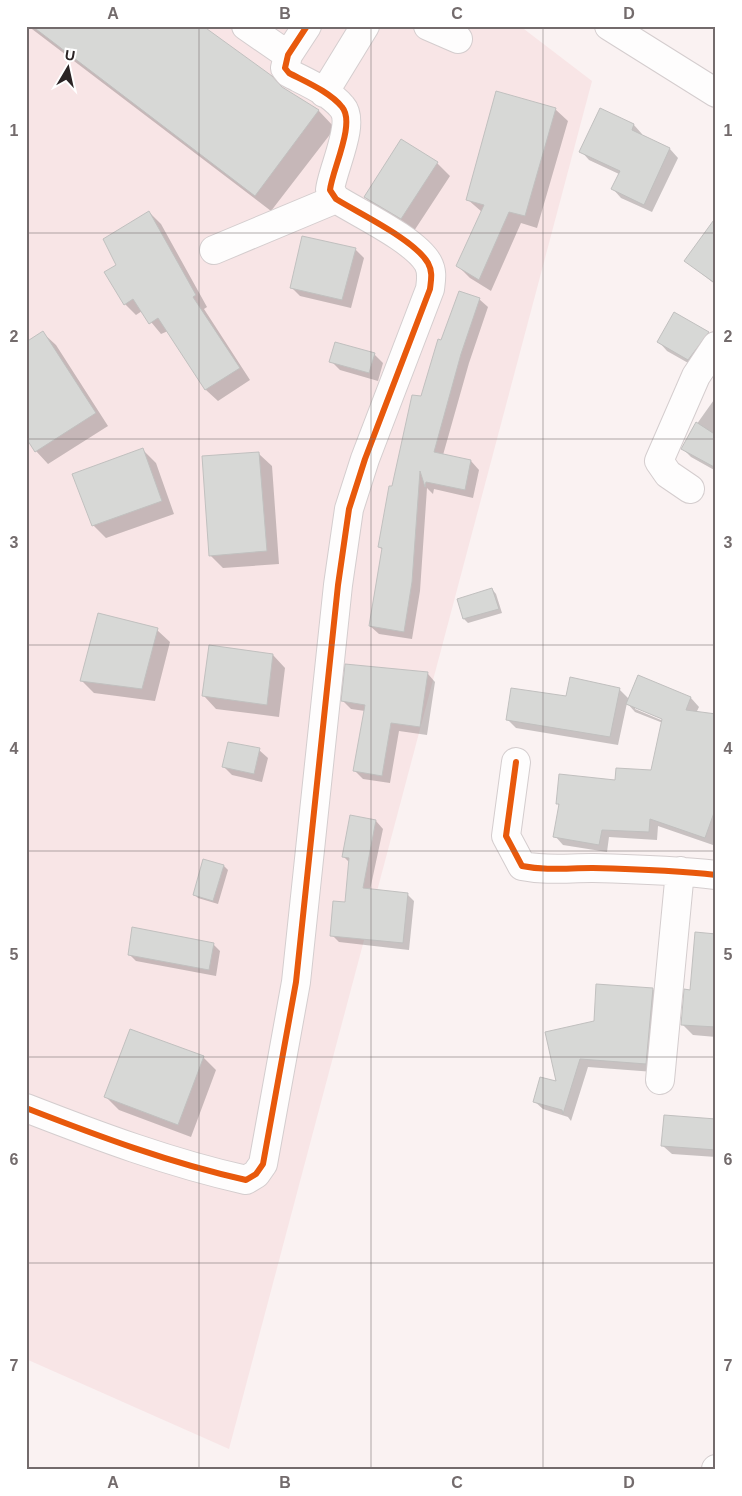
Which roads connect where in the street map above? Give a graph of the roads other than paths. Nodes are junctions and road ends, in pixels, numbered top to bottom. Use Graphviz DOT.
graph roads {
  1 [pos="246,26"];
  2 [pos="307,26"];
  3 [pos="365,26"];
  4 [pos="428,26"];
  5 [pos="609,26"];
  6 [pos="458,38"];
  7 [pos="288,55"];
  8 [pos="324,93"];
  9 [pos="716,93"];
  10 [pos="336,199"];
  11 [pos="214,250"];
  12 [pos="716,346"];
  13 [pos="690,489"];
  14 [pos="516,762"];
  15 [pos="680,870"];
  16 [pos="716,875"];
  17 [pos="660,1080"];
  18 [pos="26,1108"];
  1 -- 7 [label="street"];
  2 -- 7 [label="street"];
  3 -- 8 [label="street"];
  4 -- 6 [label="street"];
  5 -- 9 [label="street"];
  7 -- 8 [label="street"];
  8 -- 10 [label="street"];
  10 -- 11 [label="street"];
  10 -- 18 [label="street"];
  12 -- 13 [label="street"];
  14 -- 15 [label="street"];
  15 -- 16 [label="street"];
  15 -- 17 [label="street"];
}
